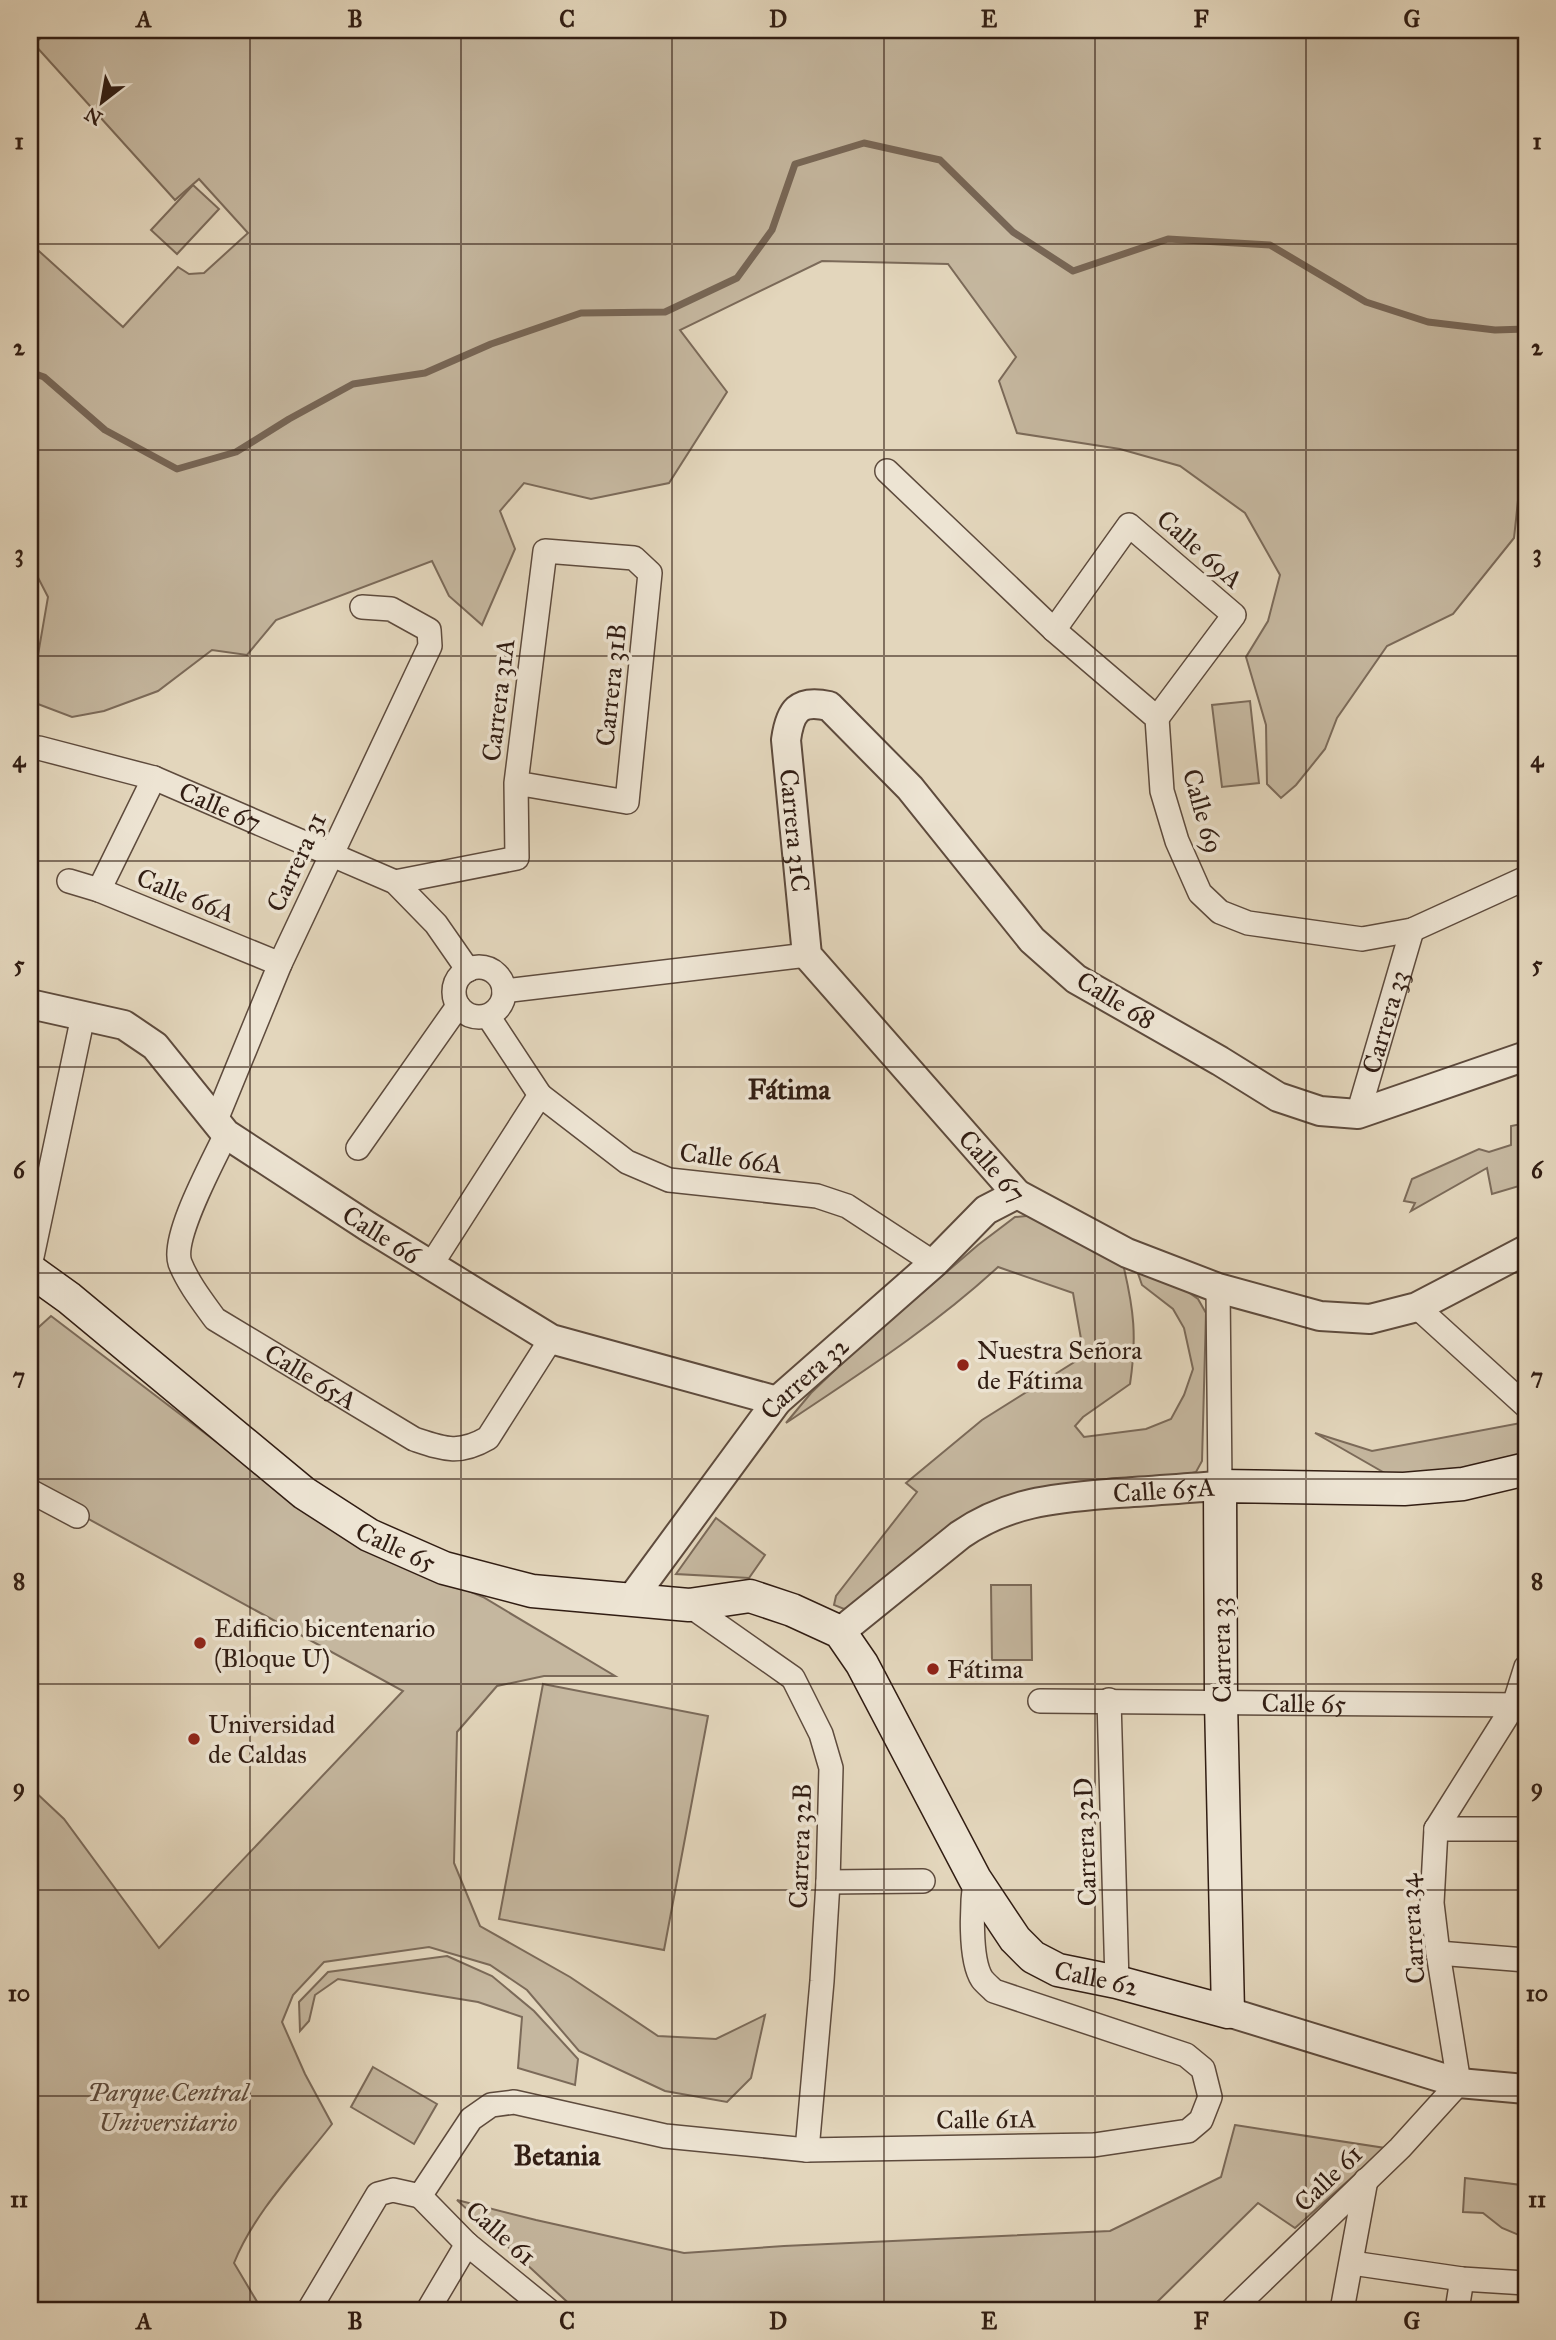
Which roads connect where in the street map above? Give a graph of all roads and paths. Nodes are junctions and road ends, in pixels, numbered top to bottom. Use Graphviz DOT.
graph roads {
  1 [pos="887,471"];
  2 [pos="545,551"];
  3 [pos="362,607"];
  4 [pos="1054,630"];
  5 [pos="796,708"];
  6 [pos="1157,718"];
  7 [pos="38,748"];
  8 [pos="154,778"];
  9 [pos="516,783"];
  10 [pos="330,854"];
  11 [pos="1526,877"];
  12 [pos="69,881"];
  13 [pos="395,882"];
  14 [pos="99,890"];
  15 [pos="1412,930"];
  16 [pos="807,955"];
  17 [pos="280,964"];
  18 [pos="468,970"];
  19 [pos="504,990"];
  20 [pos="30,1004"];
  21 [pos="458,1006"];
  22 [pos="83,1016"];
  23 [pos="488,1016"];
  24 [pos="1526,1056"];
  25 [pos="540,1095"];
  26 [pos="1358,1114"];
  27 [pos="221,1127"];
  28 [pos="358,1148"];
  29 [pos="1017,1194"];
  30 [pos="1526,1250"];
  31 [pos="934,1263"];
  32 [pos="431,1265"];
  33 [pos="30,1268"];
  34 [pos="1218,1287"];
  35 [pos="1417,1307"];
  36 [pos="551,1339"];
  37 [pos="777,1401"];
  38 [pos="1526,1406"];
  39 [pos="1526,1469"];
  40 [pos="1220,1486"];
  41 [pos="30,1491"];
  42 [pos="78,1516"];
  43 [pos="630,1601"];
  44 [pos="689,1605"];
  45 [pos="840,1632"];
  46 [pos="1526,1667"];
  47 [pos="1040,1700"];
  48 [pos="1109,1700"];
  49 [pos="1221,1701"];
  50 [pos="1520,1705"];
  51 [pos="1436,1829"];
  52 [pos="1526,1829"];
  53 [pos="975,1879"];
  54 [pos="923,1881"];
  55 [pos="828,1882"];
  56 [pos="1438,1953"];
  57 [pos="1526,1960"];
  58 [pos="1117,1982"];
  59 [pos="1228,2012"];
  60 [pos="1459,2083"];
  61 [pos="1526,2089"];
  62 [pos="807,2150"];
  63 [pos="1366,2180"];
  64 [pos="420,2196"];
  65 [pos="467,2244"];
  66 [pos="1352,2263"];
  67 [pos="1462,2279"];
  68 [pos="1526,2283"];
  69 [pos="1241,2306"];
  70 [pos="309,2310"];
  71 [pos="428,2310"];
  72 [pos="548,2310"];
  73 [pos="1342,2310"];
  74 [pos="1457,2310"];
  1 -- 4 [label="street"];
  2 -- 9 [label="street, Carrera 31A"];
  2 -- 9 [label="street, Carrera 31B"];
  3 -- 10 [label="street, Carrera 31"];
  4 -- 6 [label="street"];
  4 -- 6 [label="street, Calle 69A"];
  5 -- 16 [label="street, Carrera 31C"];
  5 -- 26 [label="street, Calle 68"];
  6 -- 15 [label="street, Calle 69"];
  7 -- 8 [label="street, Calle 67"];
  8 -- 10 [label="street, Calle 67"];
  8 -- 14 [label="street"];
  9 -- 13 [label="street, Carrera 31A"];
  10 -- 13 [label="street, Calle 67"];
  10 -- 17 [label="street, Carrera 31"];
  11 -- 15 [label="street, Calle 69"];
  12 -- 14 [label="street, Calle 66A"];
  13 -- 18 [label="street"];
  14 -- 17 [label="street, Calle 66A"];
  15 -- 26 [label="street, Carrera 33"];
  16 -- 19 [label="street"];
  16 -- 29 [label="street, Calle 67"];
  17 -- 27 [label="street, Carrera 31"];
  18 -- 19 [label="street"];
  18 -- 21 [label="street"];
  19 -- 23 [label="street"];
  20 -- 22 [label="street, Calle 66"];
  21 -- 23 [label="street"];
  21 -- 28 [label="street"];
  22 -- 27 [label="street, Calle 66"];
  22 -- 33 [label="street"];
  23 -- 25 [label="street, Calle 66A"];
  24 -- 26 [label="street, Calle 68"];
  25 -- 31 [label="street, Calle 66A"];
  25 -- 32 [label="street"];
  27 -- 32 [label="street, Calle 66"];
  27 -- 36 [label="street, Calle 65A"];
  29 -- 31 [label="street, Carrera 32"];
  29 -- 34 [label="street, Calle 67"];
  30 -- 35 [label="street, Calle 67"];
  31 -- 37 [label="street, Carrera 32"];
  32 -- 36 [label="street, Calle 66"];
  33 -- 43 [label="main road, Calle 65"];
  34 -- 35 [label="street, Calle 67"];
  34 -- 40 [label="street, Carrera 33"];
  35 -- 38 [label="street"];
  36 -- 37 [label="street, Calle 66"];
  37 -- 43 [label="street, Carrera 32"];
  39 -- 40 [label="main road, Calle 65A"];
  40 -- 45 [label="street, Calle 65A"];
  40 -- 49 [label="main road, Carrera 33"];
  41 -- 42 [label="street"];
  43 -- 44 [label="main road, Calle 65"];
  44 -- 45 [label="main road, Calle 65"];
  44 -- 55 [label="street, Carrera 32B"];
  45 -- 53 [label="main road, Calle 62"];
  46 -- 50 [label="street, Carrera 34"];
  47 -- 48 [label="street, Calle 65"];
  48 -- 49 [label="street, Calle 65"];
  48 -- 58 [label="street, Carrera 32D"];
  49 -- 50 [label="street, Calle 65"];
  49 -- 59 [label="main road, Carrera 33"];
  50 -- 51 [label="street, Carrera 34"];
  51 -- 52 [label="street"];
  51 -- 56 [label="street, Carrera 34"];
  53 -- 58 [label="main road, Calle 62"];
  53 -- 62 [label="street, Calle 61A"];
  54 -- 55 [label="street"];
  55 -- 62 [label="street, Carrera 32B"];
  56 -- 57 [label="street"];
  56 -- 60 [label="street, Carrera 34"];
  58 -- 59 [label="main road, Calle 62"];
  59 -- 60 [label="street, Calle 62"];
  60 -- 61 [label="street, Calle 62"];
  60 -- 63 [label="street, Calle 61"];
  62 -- 64 [label="street, Calle 61A"];
  63 -- 66 [label="street"];
  63 -- 69 [label="street, Calle 61"];
  64 -- 65 [label="street, Calle 61"];
  64 -- 70 [label="street"];
  65 -- 71 [label="street"];
  65 -- 72 [label="street, Calle 61"];
  66 -- 67 [label="street"];
  66 -- 73 [label="street"];
  67 -- 68 [label="street"];
  67 -- 74 [label="street"];
}
